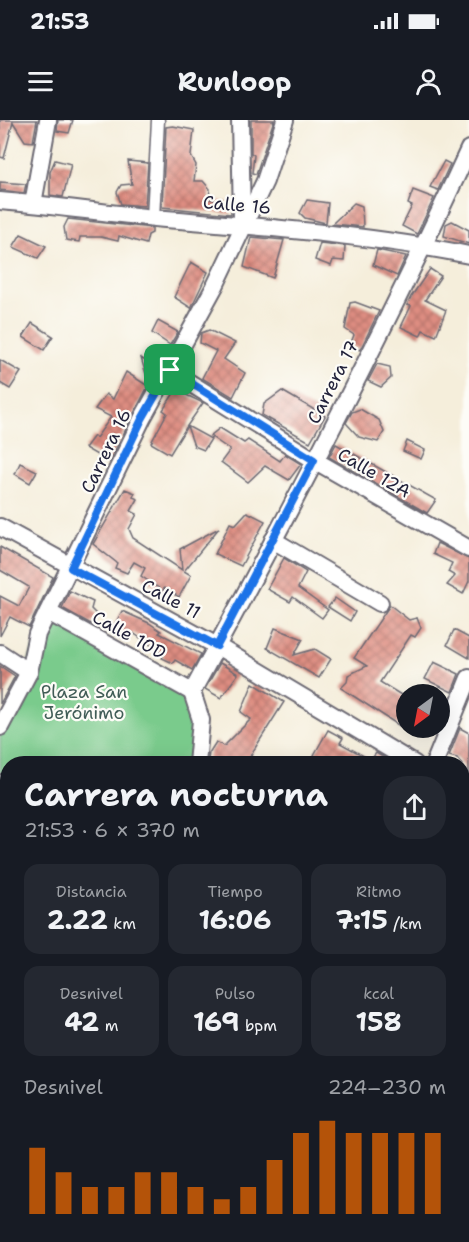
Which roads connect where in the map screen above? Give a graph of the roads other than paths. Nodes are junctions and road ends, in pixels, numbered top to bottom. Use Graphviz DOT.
graph roads {
  1 [pos="48,120"];
  2 [pos="158,120"];
  3 [pos="240,120"];
  4 [pos="285,120"];
  5 [pos="469,149"];
  6 [pos="0,201"];
  7 [pos="33,204"];
  8 [pos="153,218"];
  9 [pos="243,224"];
  10 [pos="424,246"];
  11 [pos="469,255"];
  12 [pos="170,370"];
  13 [pos="314,460"];
  14 [pos="0,527"];
  15 [pos="273,540"];
  16 [pos="469,549"];
  17 [pos="71,568"];
  18 [pos="380,603"];
  19 [pos="48,612"];
  20 [pos="217,646"];
  21 [pos="0,653"];
  22 [pos="29,672"];
  23 [pos="469,678"];
  24 [pos="192,692"];
  25 [pos="0,727"];
  26 [pos="198,756"];
  27 [pos="402,756"];
  28 [pos="437,756"];
  1 -- 7 [label="street"];
  2 -- 8 [label="street"];
  3 -- 9 [label="street, Carrera 16"];
  4 -- 9 [label="street"];
  5 -- 10 [label="street, Carrera 17"];
  6 -- 7 [label="street, Calle 16"];
  7 -- 8 [label="street, Calle 16"];
  8 -- 9 [label="street, Calle 16"];
  9 -- 10 [label="street, Calle 16"];
  9 -- 12 [label="street, Carrera 16"];
  10 -- 11 [label="street, Calle 16"];
  10 -- 13 [label="street, Carrera 17"];
  12 -- 13 [label="street, Calle 12A"];
  12 -- 17 [label="street, Carrera 16"];
  13 -- 15 [label="street, Carrera 17"];
  13 -- 16 [label="street, Calle 12A"];
  14 -- 17 [label="street, Calle 11"];
  15 -- 18 [label="street"];
  15 -- 20 [label="street, Carrera 17"];
  17 -- 19 [label="street, Carrera 16"];
  17 -- 20 [label="street, Calle 11"];
  19 -- 22 [label="street, Carrera 16"];
  19 -- 24 [label="street, Calle 10D"];
  20 -- 24 [label="street, Carrera 17"];
  20 -- 27 [label="street, Calle 11"];
  21 -- 22 [label="street"];
  22 -- 25 [label="street, Carrera 16"];
  23 -- 28 [label="street"];
  24 -- 26 [label="street"];
}
